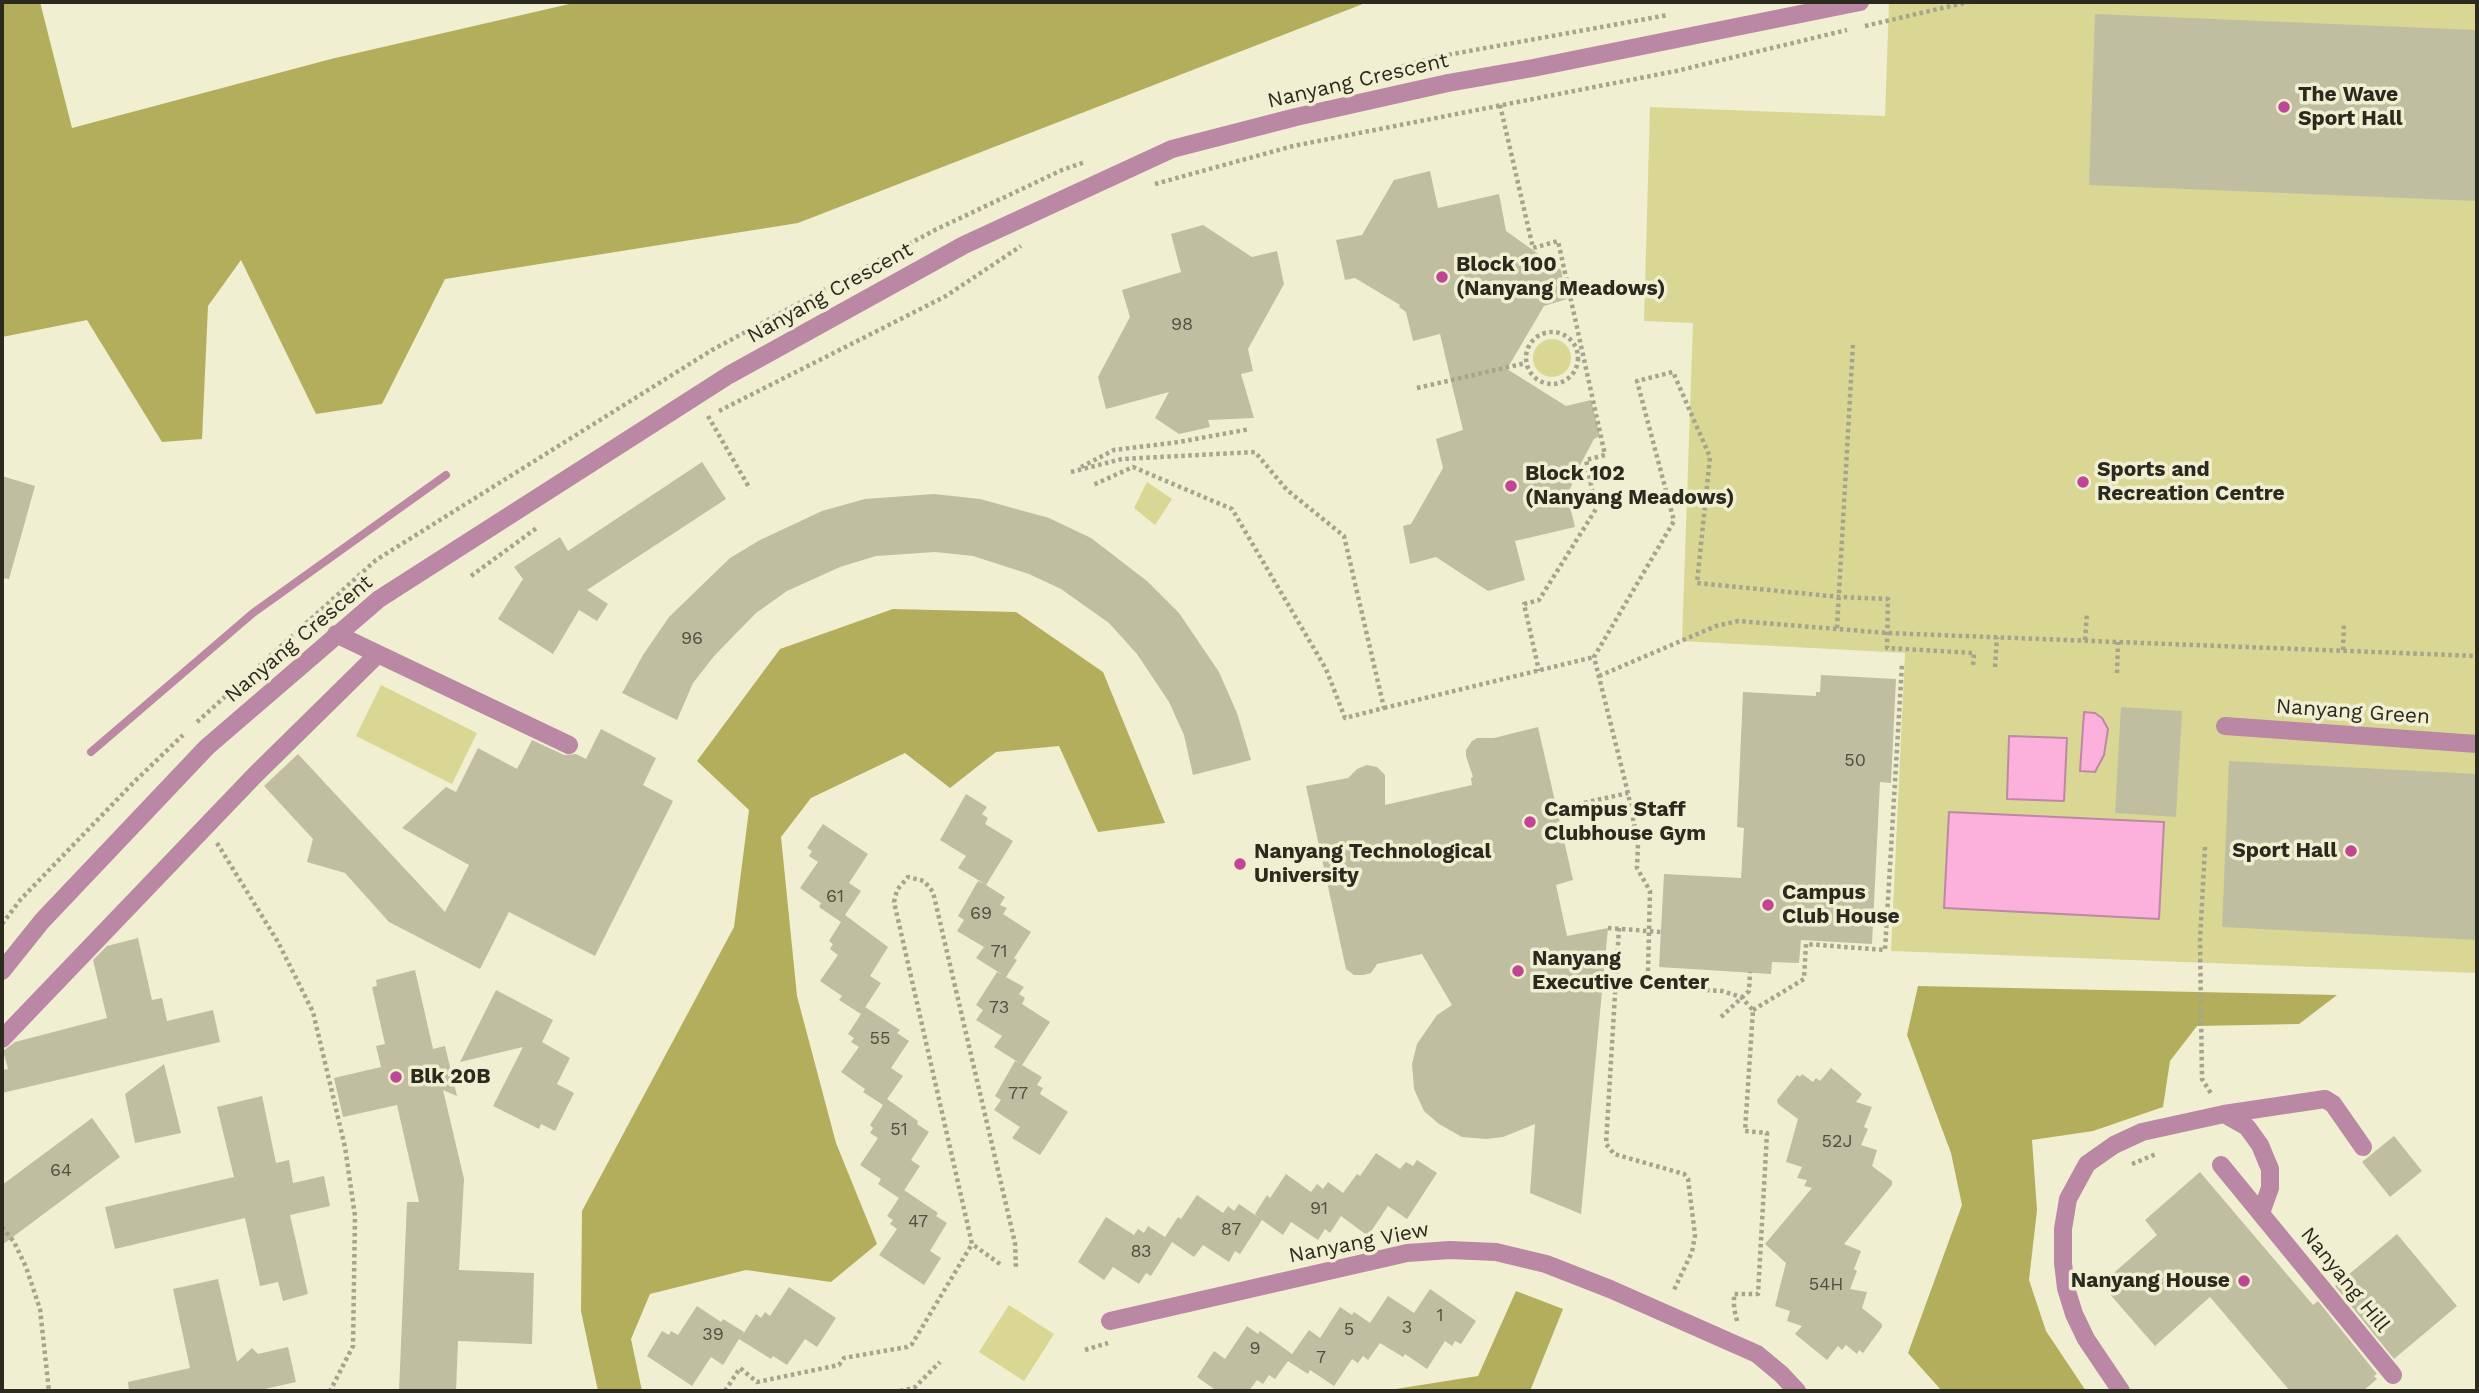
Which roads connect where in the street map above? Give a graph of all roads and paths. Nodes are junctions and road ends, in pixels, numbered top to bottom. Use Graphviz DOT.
graph roads {
  1 [pos="1860,2"];
  2 [pos="1968,2"];
  3 [pos="1676,13"];
  4 [pos="1862,27"];
  5 [pos="1849,30"];
  6 [pos="1370,75"];
  7 [pos="1500,105"];
  8 [pos="1087,161"];
  9 [pos="1153,184"];
  10 [pos="1023,245"];
  11 [pos="1853,344"];
  12 [pos="1580,353"];
  13 [pos="1526,363"];
  14 [pos="1417,388"];
  15 [pos="708,416"];
  16 [pos="697,423"];
  17 [pos="1250,429"];
  18 [pos="1094,485"];
  19 [pos="750,489"];
  20 [pos="549,519"];
  21 [pos="471,576"];
  22 [pos="1840,597"];
  23 [pos="2087,613"];
  24 [pos="2344,623"];
  25 [pos="1837,628"];
  26 [pos="1887,633"];
  27 [pos="335,634"];
  28 [pos="1997,637"];
  29 [pos="2085,640"];
  30 [pos="2118,642"];
  31 [pos="2343,650"];
  32 [pos="378,654"];
  33 [pos="2477,656"];
  34 [pos="1594,657"];
  35 [pos="1902,664"];
  36 [pos="1973,666"];
  37 [pos="1995,667"];
  38 [pos="1539,671"];
  39 [pos="2117,673"];
  40 [pos="1599,676"];
  41 [pos="1384,708"];
  42 [pos="196,724"];
  43 [pos="2225,726"];
  44 [pos="186,733"];
  45 [pos="2477,744"];
  46 [pos="569,745"];
  47 [pos="1628,793"];
  48 [pos="1557,809"];
  49 [pos="207,827"];
  50 [pos="2205,847"];
  51 [pos="2,924"];
  52 [pos="1608,928"];
  53 [pos="1619,928"];
  54 [pos="1650,931"];
  55 [pos="1661,932"];
  56 [pos="2,971"];
  57 [pos="1750,972"];
  58 [pos="1741,997"];
  59 [pos="1753,1010"];
  60 [pos="1720,1017"];
  61 [pos="2,1039"];
  62 [pos="2224,1114"];
  63 [pos="2363,1147"];
  64 [pos="2160,1153"];
  65 [pos="2221,1165"];
  66 [pos="2124,1168"];
  67 [pos="2261,1213"];
  68 [pos="2,1227"];
  69 [pos="972,1244"];
  70 [pos="1000,1264"];
  71 [pos="1016,1268"];
  72 [pos="1673,1292"];
  73 [pos="1110,1321"];
  74 [pos="1738,1326"];
  75 [pos="940,1362"];
  76 [pos="2393,1375"];
  77 [pos="49,1391"];
  78 [pos="330,1391"];
  79 [pos="725,1391"];
  80 [pos="900,1391"];
  81 [pos="1797,1391"];
  82 [pos="2121,1391"];
  1 -- 27 [label="street, Nanyang Crescent"];
  2 -- 4 [label="path"];
  3 -- 6 [label="path"];
  5 -- 7 [label="path"];
  7 -- 9 [label="path"];
  7 -- 12 [label="path"];
  8 -- 42 [label="path"];
  10 -- 15 [label="path"];
  11 -- 22 [label="path"];
  12 -- 13 [label="path"];
  12 -- 13 [label="path"];
  12 -- 38 [label="path"];
  13 -- 14 [label="path"];
  15 -- 16 [label="path"];
  15 -- 19 [label="path"];
  17 -- 41 [label="path"];
  18 -- 41 [label="path"];
  20 -- 21 [label="path"];
  22 -- 25 [label="path"];
  22 -- 26 [label="path"];
  22 -- 34 [label="path"];
  23 -- 29 [label="path"];
  24 -- 31 [label="path"];
  25 -- 26 [label="path"];
  25 -- 40 [label="path"];
  26 -- 28 [label="path"];
  26 -- 36 [label="path"];
  27 -- 32 [label="street"];
  27 -- 56 [label="street, Nanyang Crescent"];
  28 -- 29 [label="path"];
  28 -- 37 [label="path"];
  29 -- 30 [label="path"];
  30 -- 31 [label="path"];
  30 -- 39 [label="path"];
  31 -- 33 [label="path"];
  32 -- 46 [label="street"];
  32 -- 49 [label="street"];
  34 -- 38 [label="path"];
  34 -- 40 [label="path"];
  35 -- 59 [label="path"];
  38 -- 41 [label="path"];
  40 -- 47 [label="path"];
  43 -- 45 [label="street, Nanyang Green"];
  44 -- 51 [label="path"];
  47 -- 48 [label="path"];
  47 -- 54 [label="path"];
  49 -- 61 [label="street"];
  49 -- 78 [label="path"];
  50 -- 62 [label="path"];
  52 -- 53 [label="path"];
  53 -- 54 [label="path"];
  53 -- 72 [label="path"];
  54 -- 55 [label="path"];
  54 -- 58 [label="path"];
  57 -- 58 [label="path"];
  58 -- 59 [label="path"];
  58 -- 60 [label="path"];
  59 -- 74 [label="path"];
  62 -- 63 [label="street"];
  62 -- 67 [label="street"];
  62 -- 82 [label="street"];
  64 -- 66 [label="path"];
  65 -- 67 [label="street, Nanyang Hill"];
  67 -- 76 [label="street, Nanyang Hill"];
  68 -- 77 [label="path"];
  69 -- 70 [label="path"];
  69 -- 71 [label="path"];
  69 -- 79 [label="path"];
  73 -- 81 [label="street, Nanyang View"];
  75 -- 80 [label="path"];
}
